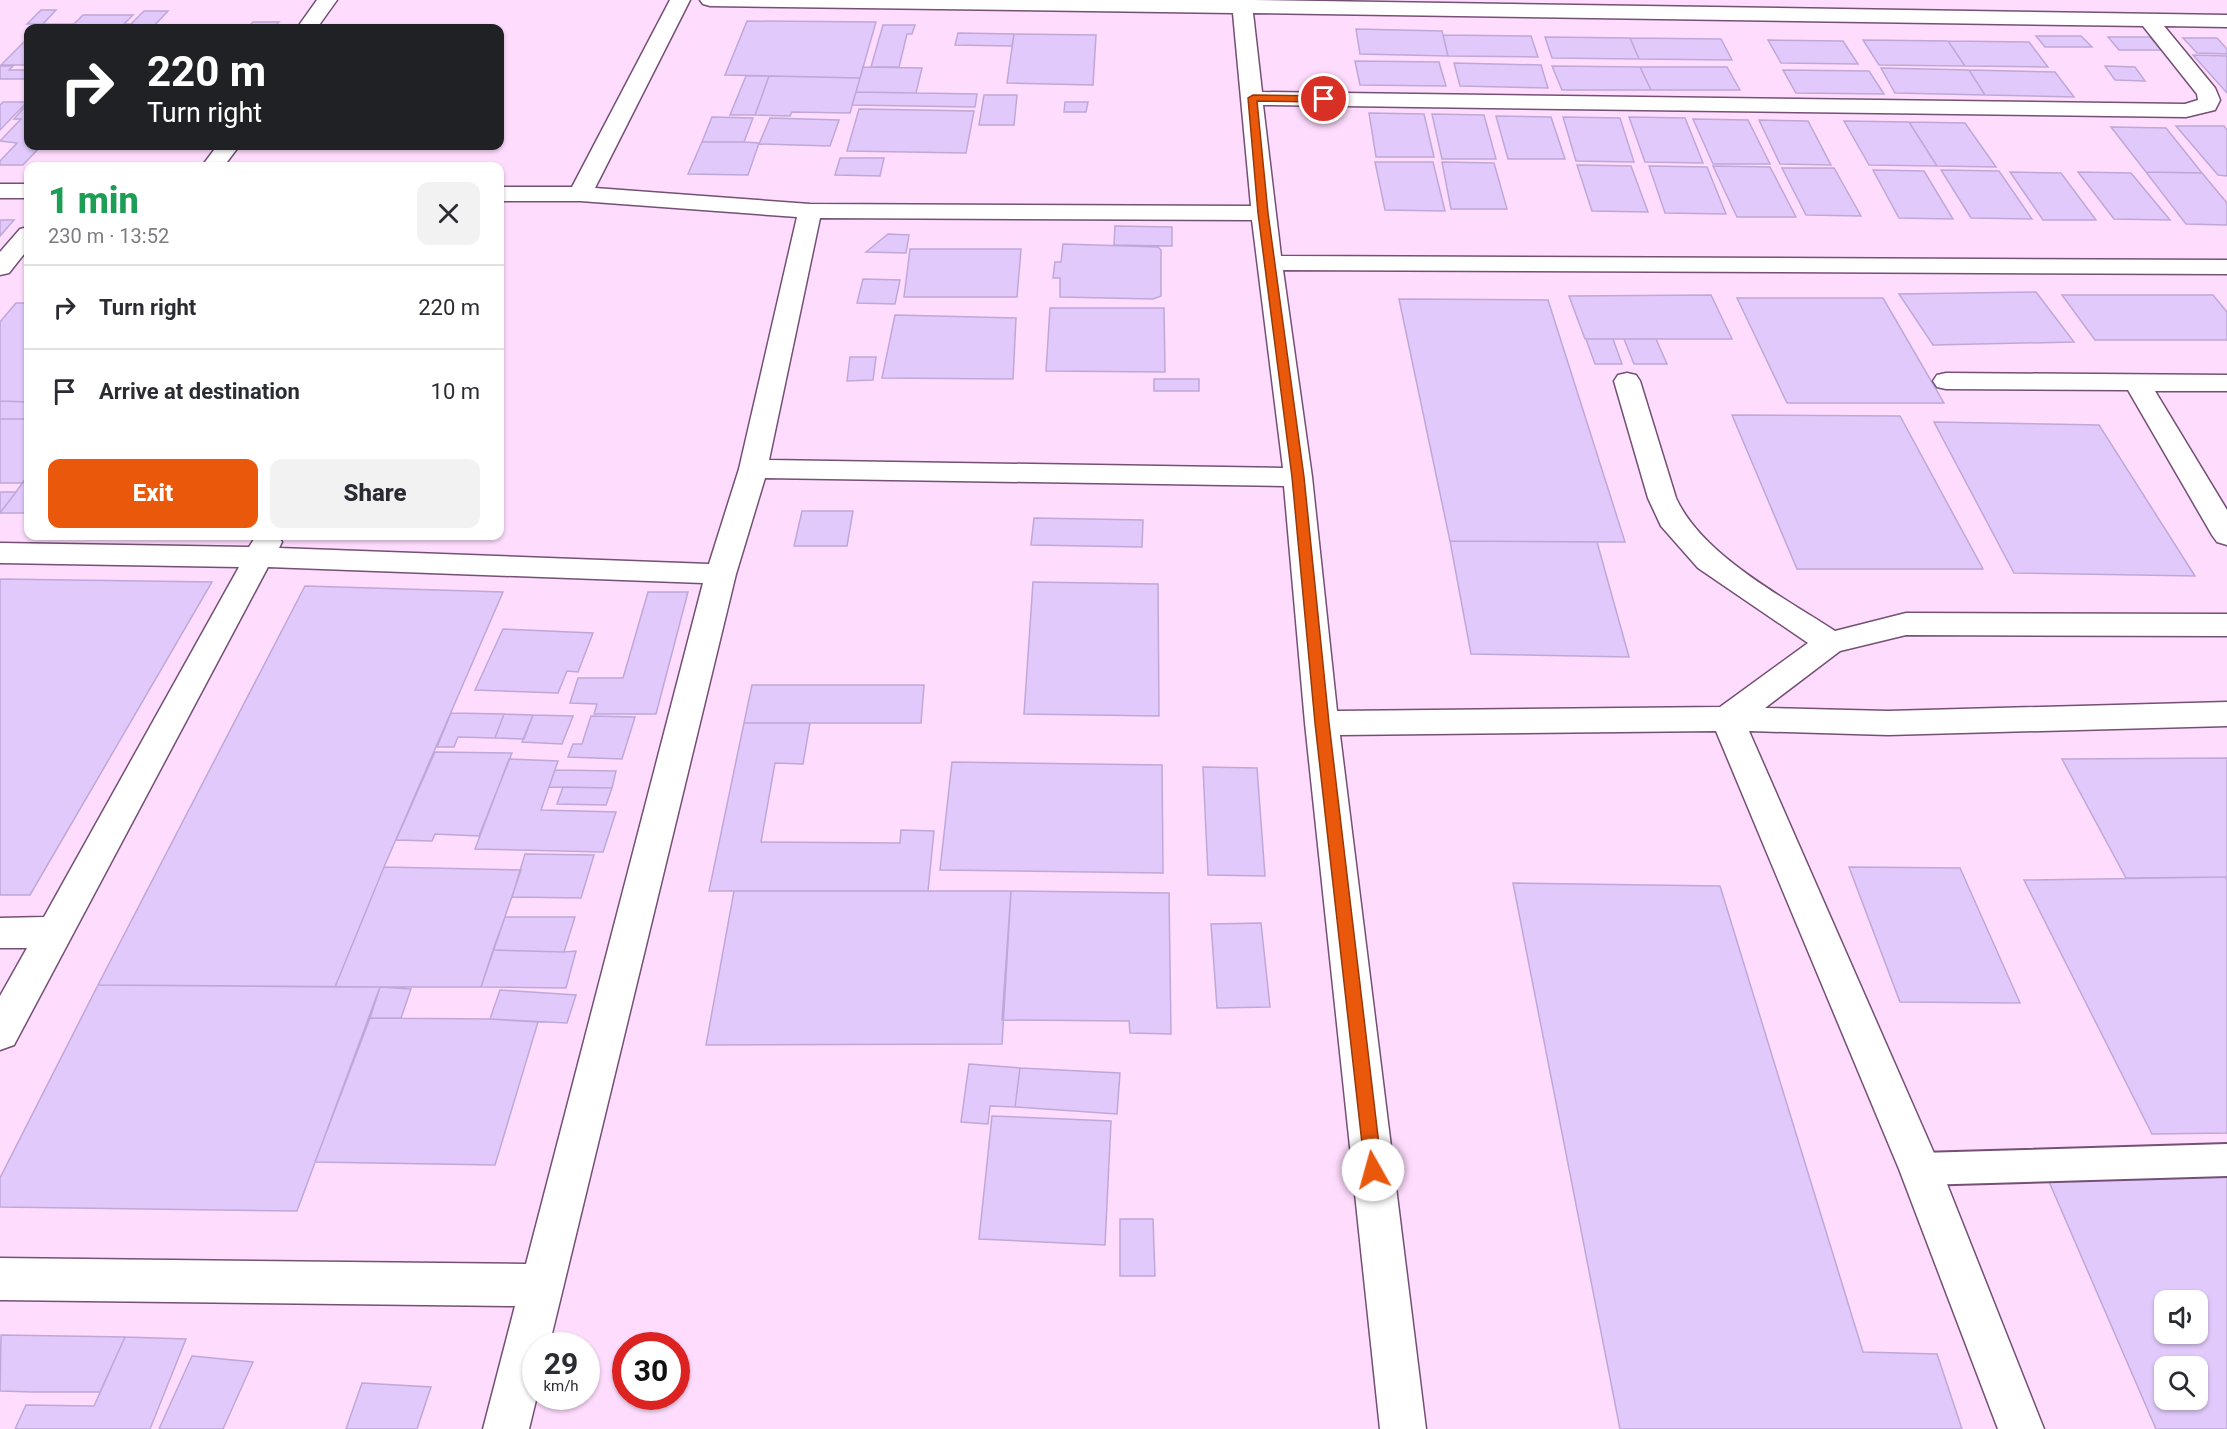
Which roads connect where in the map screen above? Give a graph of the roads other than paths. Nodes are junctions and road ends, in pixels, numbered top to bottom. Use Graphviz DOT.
graph roads {
  1 [pos="327,0"];
  2 [pos="680,0"];
  3 [pos="710,0"];
  4 [pos="1242,4"];
  5 [pos="2149,20"];
  6 [pos="2227,21"];
  7 [pos="311,24"];
  8 [pos="1253,98"];
  9 [pos="0,191"];
  10 [pos="24,191"];
  11 [pos="504,194"];
  12 [pos="580,194"];
  13 [pos="810,211"];
  14 [pos="1263,213"];
  15 [pos="24,239"];
  16 [pos="1270,263"];
  17 [pos="2227,267"];
  18 [pos="0,268"];
  19 [pos="1627,381"];
  20 [pos="1946,381"];
  21 [pos="2137,382"];
  22 [pos="2227,382"];
  23 [pos="753,469"];
  24 [pos="1298,477"];
  25 [pos="2227,535"];
  26 [pos="264,546"];
  27 [pos="0,553"];
  28 [pos="721,574"];
  29 [pos="2227,625"];
  30 [pos="1830,643"];
  31 [pos="2227,714"];
  32 [pos="1727,720"];
  33 [pos="1322,723"];
  34 [pos="56,932"];
  35 [pos="0,933"];
  36 [pos="0,1033"];
  37 [pos="2227,1160"];
  38 [pos="1920,1169"];
  39 [pos="0,1279"];
  40 [pos="542,1284"];
  41 [pos="506,1429"];
  42 [pos="1403,1429"];
  43 [pos="2021,1429"];
  1 -- 7 [label="street"];
  2 -- 12 [label="street"];
  3 -- 4 [label="street"];
  4 -- 5 [label="street"];
  4 -- 8 [label="street"];
  5 -- 6 [label="street"];
  5 -- 8 [label="street"];
  8 -- 14 [label="street"];
  9 -- 10 [label="street"];
  11 -- 12 [label="street"];
  12 -- 13 [label="street"];
  13 -- 14 [label="street"];
  13 -- 23 [label="street"];
  14 -- 16 [label="street"];
  15 -- 18 [label="street"];
  16 -- 17 [label="street"];
  16 -- 24 [label="street"];
  19 -- 30 [label="street"];
  20 -- 21 [label="street"];
  21 -- 22 [label="street"];
  21 -- 25 [label="street"];
  23 -- 24 [label="street"];
  23 -- 28 [label="street"];
  24 -- 33 [label="street"];
  26 -- 27 [label="street"];
  26 -- 28 [label="street"];
  26 -- 34 [label="street"];
  28 -- 40 [label="street"];
  29 -- 30 [label="street"];
  30 -- 32 [label="street"];
  31 -- 32 [label="street"];
  32 -- 33 [label="street"];
  32 -- 38 [label="street"];
  33 -- 42 [label="street"];
  34 -- 35 [label="street"];
  34 -- 36 [label="street"];
  37 -- 38 [label="lane"];
  38 -- 43 [label="street"];
  39 -- 40 [label="street"];
  40 -- 41 [label="street"];
}
